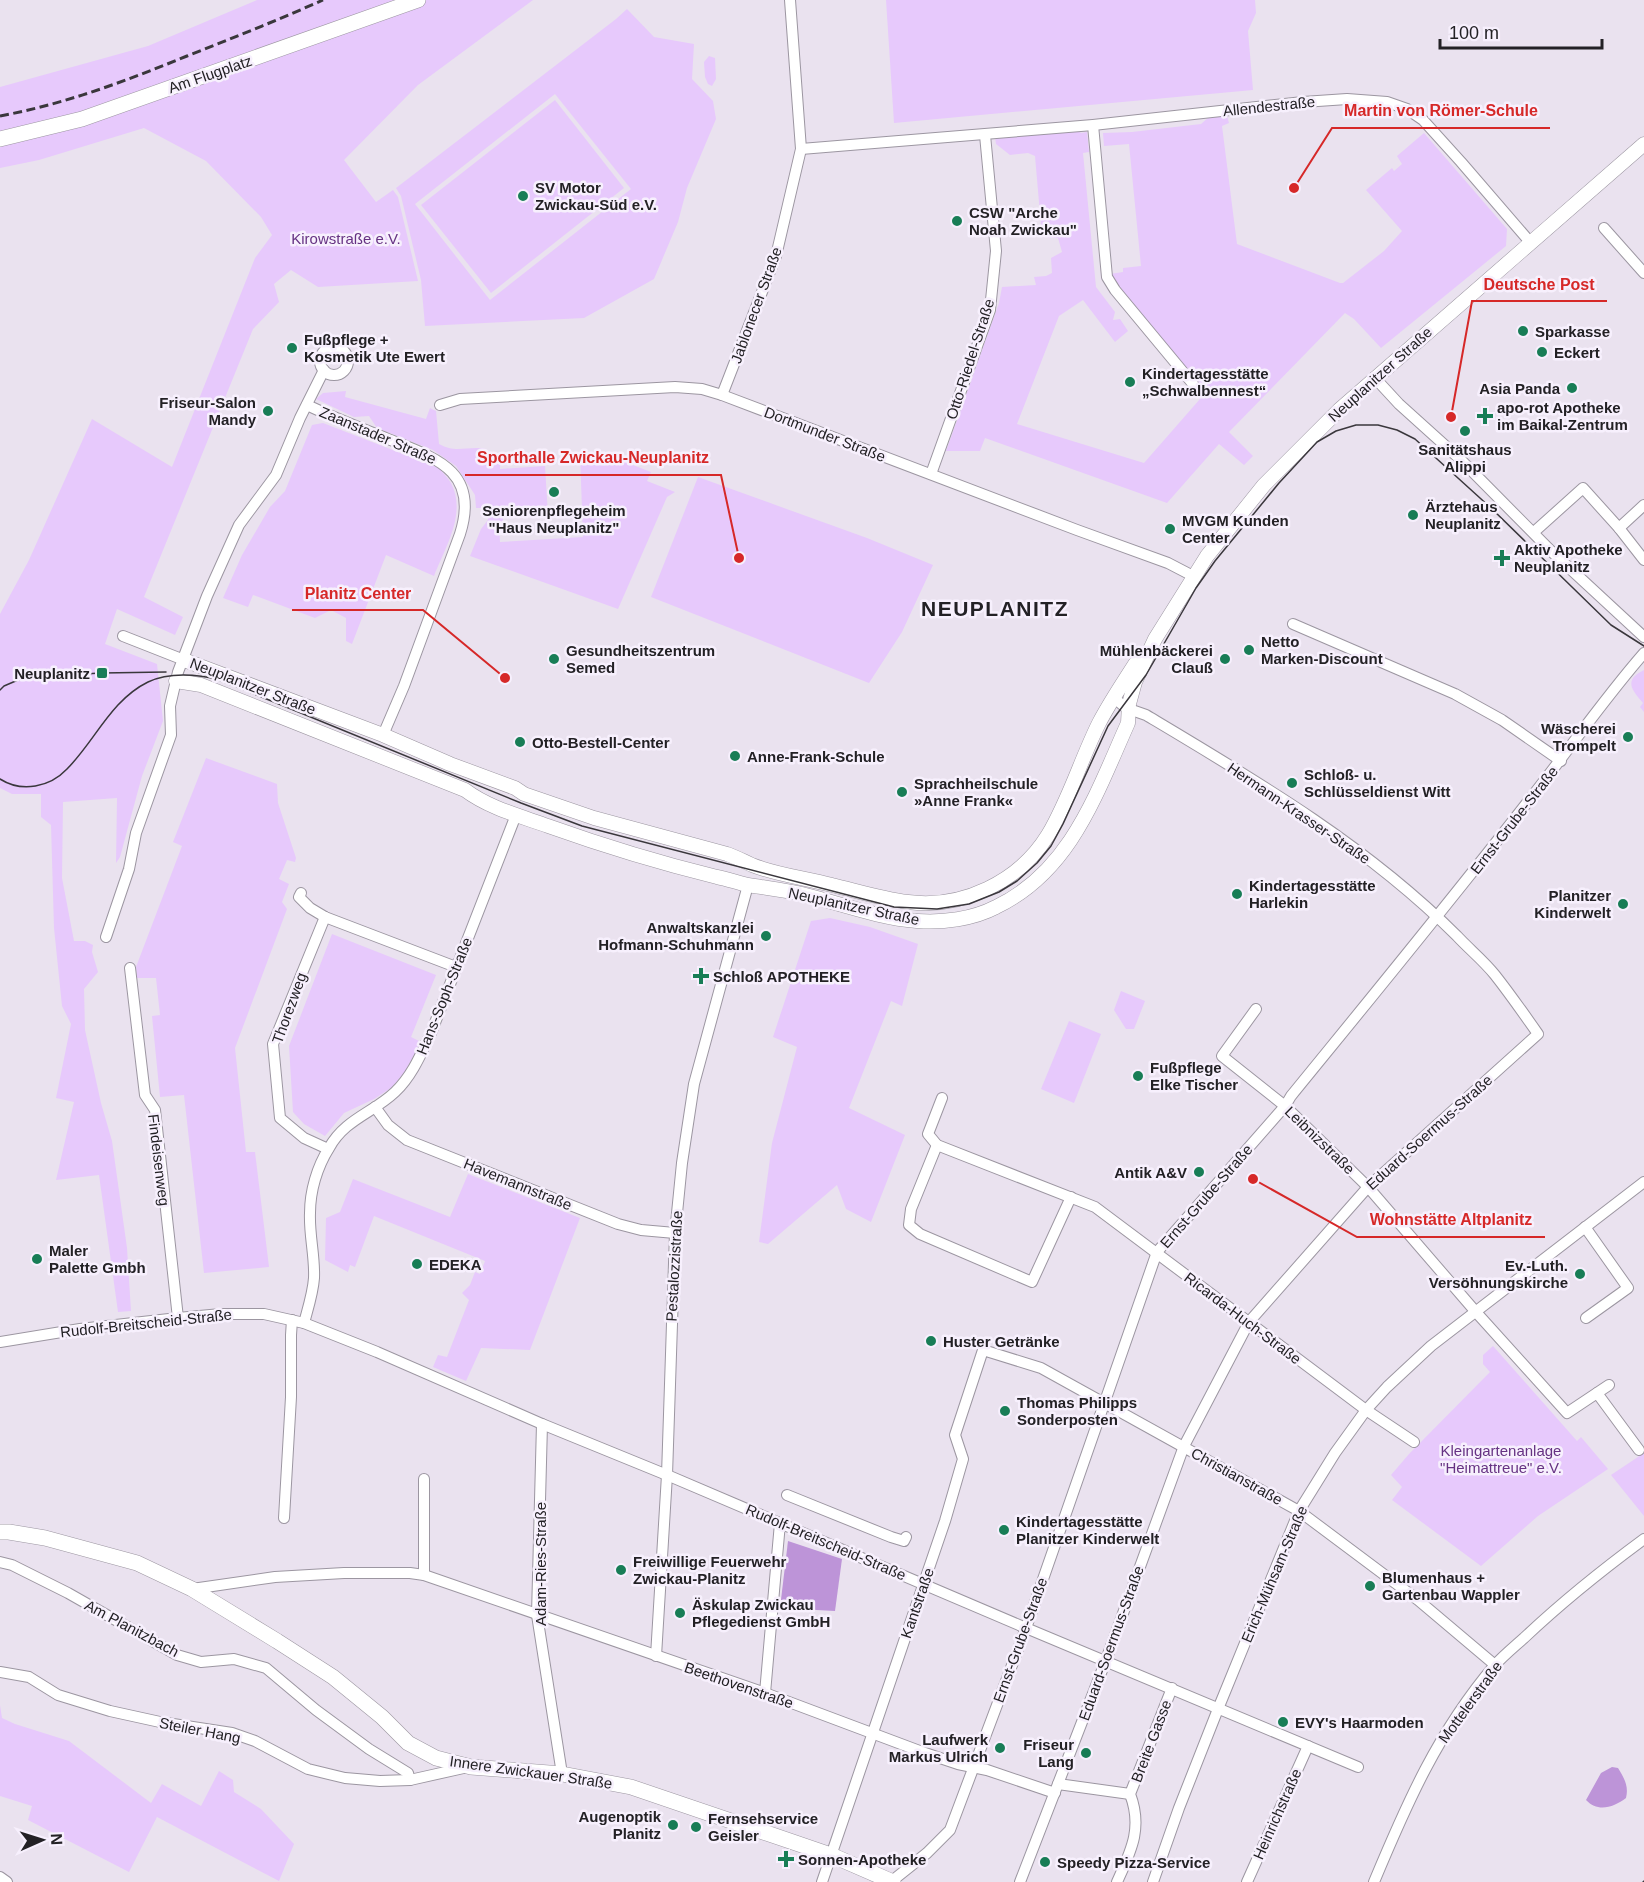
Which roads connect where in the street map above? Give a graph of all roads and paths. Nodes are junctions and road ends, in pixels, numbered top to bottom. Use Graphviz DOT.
graph roads {
  1 [pos="418,0"];
  2 [pos="790,0"];
  3 [pos="1094,124"];
  4 [pos="985,135"];
  5 [pos="0,139"];
  6 [pos="1644,144"];
  7 [pos="801,149"];
  8 [pos="1604,228"];
  9 [pos="1530,242"];
  10 [pos="1644,273"];
  11 [pos="324,370"];
  12 [pos="1375,378"];
  13 [pos="1193,384"];
  14 [pos="722,395"];
  15 [pos="307,405"];
  16 [pos="440,405"];
  17 [pos="931,474"];
  18 [pos="1644,505"];
  19 [pos="1619,528"];
  20 [pos="1534,532"];
  21 [pos="1644,560"];
  22 [pos="1193,576"];
  23 [pos="1293,624"];
  24 [pos="123,636"];
  25 [pos="1644,637"];
  26 [pos="1155,639"];
  27 [pos="1643,655"];
  28 [pos="184,660"];
  29 [pos="176,681"];
  30 [pos="1113,697"];
  31 [pos="1129,710"];
  32 [pos="383,735"];
  33 [pos="376,755"];
  34 [pos="1561,761"];
  35 [pos="524,794"];
  36 [pos="516,815"];
  37 [pos="752,865"];
  38 [pos="748,885"];
  39 [pos="301,893"];
  40 [pos="325,917"];
  41 [pos="1438,917"];
  42 [pos="106,937"];
  43 [pos="456,967"];
  44 [pos="130,968"];
  45 [pos="1256,1009"];
  46 [pos="1538,1034"];
  47 [pos="942,1098"];
  48 [pos="1285,1106"];
  49 [pos="375,1107"];
  50 [pos="937,1145"];
  51 [pos="328,1149"];
  52 [pos="1644,1182"];
  53 [pos="1368,1187"];
  54 [pos="1071,1197"];
  55 [pos="1585,1227"];
  56 [pos="675,1233"];
  57 [pos="1157,1252"];
  58 [pos="1475,1311"];
  59 [pos="178,1318"];
  60 [pos="1586,1318"];
  61 [pos="292,1320"];
  62 [pos="1249,1322"];
  63 [pos="304,1323"];
  64 [pos="0,1342"];
  65 [pos="983,1350"];
  66 [pos="1609,1385"];
  67 [pos="1597,1393"];
  68 [pos="1104,1404"];
  69 [pos="1366,1410"];
  70 [pos="542,1424"];
  71 [pos="1414,1442"];
  72 [pos="1184,1446"];
  73 [pos="1639,1450"];
  74 [pos="667,1475"];
  75 [pos="424,1479"];
  76 [pos="787,1494"];
  77 [pos="1299,1511"];
  78 [pos="284,1518"];
  79 [pos="780,1523"];
  80 [pos="0,1532"];
  81 [pos="906,1537"];
  82 [pos="1644,1539"];
  83 [pos="0,1562"];
  84 [pos="424,1575"];
  85 [pos="924,1583"];
  86 [pos="192,1589"];
  87 [pos="537,1615"];
  88 [pos="1026,1628"];
  89 [pos="656,1656"];
  90 [pos="1106,1660"];
  91 [pos="1495,1665"];
  92 [pos="0,1672"];
  93 [pos="1172,1688"];
  94 [pos="765,1693"];
  95 [pos="1218,1708"];
  96 [pos="873,1732"];
  97 [pos="1308,1746"];
  98 [pos="471,1767"];
  99 [pos="973,1767"];
  100 [pos="1358,1767"];
  101 [pos="562,1774"];
  102 [pos="410,1780"];
  103 [pos="1057,1788"];
  104 [pos="1130,1794"];
  105 [pos="831,1855"];
  106 [pos="0,1877"];
  107 [pos="8,1882"];
  108 [pos="822,1882"];
  109 [pos="892,1882"];
  110 [pos="1020,1882"];
  111 [pos="1117,1882"];
  112 [pos="1153,1882"];
  113 [pos="1247,1882"];
  114 [pos="1374,1882"];
  1 -- 5 [label="main road, Am Flugplatz"];
  2 -- 7 [label="street, Jablonecer Straße"];
  3 -- 4 [label="street, Allendestraße"];
  3 -- 9 [label="street, Allendestraße"];
  3 -- 13 [label="street"];
  4 -- 7 [label="street, Allendestraße"];
  4 -- 17 [label="street, Otto-Riedel-Straße"];
  6 -- 9 [label="street, Neuplanitzer Straße"];
  7 -- 14 [label="street, Jablonecer Straße"];
  8 -- 10 [label="street"];
  9 -- 12 [label="street, Neuplanitzer Straße"];
  11 -- 15 [label="street, Zaanstader Straße"];
  12 -- 20 [label="street"];
  12 -- 22 [label="street, Neuplanitzer Straße"];
  14 -- 16 [label="street, Dortmunder Straße"];
  14 -- 17 [label="street, Dortmunder Straße"];
  15 -- 28 [label="street, Zaanstader Straße"];
  15 -- 32 [label="street, Zaanstader Straße"];
  17 -- 22 [label="street, Dortmunder Straße"];
  18 -- 19 [label="street"];
  19 -- 20 [label="street"];
  19 -- 21 [label="street"];
  20 -- 25 [label="street"];
  22 -- 26 [label="street, Neuplanitzer Straße"];
  23 -- 34 [label="street"];
  24 -- 28 [label="street, Neuplanitzer Straße"];
  26 -- 30 [label="street, Neuplanitzer Straße"];
  26 -- 31 [label="street, Neuplanitzer Straße"];
  27 -- 34 [label="street, Ernst-Grube-Straße"];
  28 -- 29 [label="street"];
  28 -- 32 [label="street, Neuplanitzer Straße"];
  29 -- 33 [label="street, Neuplanitzer Straße"];
  29 -- 42 [label="street"];
  30 -- 31 [label="street, Hermann-Krasser-Straße"];
  30 -- 37 [label="street, Neuplanitzer Straße"];
  31 -- 38 [label="street, Neuplanitzer Straße"];
  31 -- 41 [label="street, Hermann-Krasser-Straße"];
  32 -- 33 [label="street"];
  32 -- 35 [label="street, Neuplanitzer Straße"];
  33 -- 36 [label="street, Neuplanitzer Straße"];
  34 -- 41 [label="street, Ernst-Grube-Straße"];
  35 -- 36 [label="street"];
  35 -- 37 [label="street, Neuplanitzer Straße"];
  36 -- 38 [label="street, Neuplanitzer Straße"];
  36 -- 43 [label="street, Hans-Soph-Straße"];
  37 -- 38 [label="street"];
  38 -- 56 [label="street, Pestalozzistraße"];
  39 -- 40 [label="street"];
  40 -- 43 [label="street"];
  40 -- 51 [label="street, Thorezweg"];
  41 -- 46 [label="street, Hermann-Krasser-Straße"];
  41 -- 48 [label="street, Ernst-Grube-Straße"];
  43 -- 49 [label="street, Hans-Soph-Straße"];
  44 -- 59 [label="street, Findeisenweg"];
  45 -- 48 [label="street, Leibnizstraße"];
  46 -- 53 [label="street, Eduard-Soermus-Straße"];
  47 -- 50 [label="street"];
  48 -- 53 [label="street, Leibnizstraße"];
  48 -- 57 [label="street, Ernst-Grube-Straße"];
  49 -- 51 [label="street, Hans-Soph-Straße"];
  49 -- 56 [label="street, Havemannstraße"];
  50 -- 54 [label="street, Ricarda-Huch-Straße"];
  50 -- 54 [label="street"];
  51 -- 63 [label="street, Hans-Soph-Straße"];
  52 -- 55 [label="street, Erich-Mühsam-Straße"];
  53 -- 58 [label="street, Leibnizstraße"];
  53 -- 62 [label="street, Eduard-Soermus-Straße"];
  54 -- 57 [label="street, Ricarda-Huch-Straße"];
  55 -- 58 [label="street, Erich-Mühsam-Straße"];
  55 -- 60 [label="street"];
  56 -- 74 [label="street, Pestalozzistraße"];
  57 -- 62 [label="street, Ricarda-Huch-Straße"];
  57 -- 68 [label="street, Ernst-Grube-Straße"];
  58 -- 67 [label="street, Leibnizstraße"];
  58 -- 69 [label="street, Erich-Mühsam-Straße"];
  59 -- 61 [label="street, Rudolf-Breitscheid-Straße"];
  59 -- 64 [label="street, Rudolf-Breitscheid-Straße"];
  61 -- 63 [label="street, Rudolf-Breitscheid-Straße"];
  61 -- 78 [label="street"];
  62 -- 69 [label="street, Ricarda-Huch-Straße"];
  62 -- 72 [label="street, Eduard-Soermus-Straße"];
  63 -- 70 [label="street, Rudolf-Breitscheid-Straße"];
  65 -- 68 [label="street, Christianstraße"];
  65 -- 85 [label="street, Kantstraße"];
  66 -- 67 [label="street, Leibnizstraße"];
  67 -- 73 [label="street"];
  68 -- 72 [label="street, Christianstraße"];
  68 -- 88 [label="street, Ernst-Grube-Straße"];
  69 -- 71 [label="street, Ricarda-Huch-Straße"];
  69 -- 77 [label="street, Erich-Mühsam-Straße"];
  70 -- 74 [label="street, Rudolf-Breitscheid-Straße"];
  70 -- 87 [label="street, Adam-Ries-Straße"];
  72 -- 77 [label="street, Christianstraße"];
  72 -- 90 [label="street, Eduard-Soermus-Straße"];
  74 -- 79 [label="street, Rudolf-Breitscheid-Straße"];
  74 -- 89 [label="street, Pestalozzistraße"];
  75 -- 84 [label="street"];
  76 -- 81 [label="street, Rudolf-Breitscheid-Straße"];
  77 -- 91 [label="street, Christianstraße"];
  77 -- 95 [label="street, Erich-Mühsam-Straße"];
  79 -- 85 [label="street, Rudolf-Breitscheid-Straße"];
  79 -- 94 [label="street"];
  80 -- 86 [label="main road, Innere Zwickauer Straße"];
  82 -- 91 [label="street, Mottelerstraße"];
  83 -- 102 [label="street, Am Planitzbach"];
  84 -- 86 [label="street, Beethovenstraße"];
  84 -- 87 [label="street, Beethovenstraße"];
  85 -- 88 [label="street, Rudolf-Breitscheid-Straße"];
  85 -- 96 [label="street, Kantstraße"];
  86 -- 98 [label="main road, Innere Zwickauer Straße"];
  87 -- 89 [label="street, Beethovenstraße"];
  87 -- 101 [label="street, Adam-Ries-Straße"];
  88 -- 90 [label="street, Rudolf-Breitscheid-Straße"];
  88 -- 99 [label="street, Ernst-Grube-Straße"];
  89 -- 94 [label="street, Beethovenstraße"];
  90 -- 93 [label="street, Rudolf-Breitscheid-Straße"];
  90 -- 103 [label="street, Eduard-Soermus-Straße"];
  91 -- 114 [label="street, Mottelerstraße"];
  92 -- 102 [label="street, Steiler Hang"];
  93 -- 95 [label="street, Rudolf-Breitscheid-Straße"];
  93 -- 104 [label="street, Breite Gasse"];
  94 -- 96 [label="street, Beethovenstraße"];
  95 -- 97 [label="street, Rudolf-Breitscheid-Straße"];
  95 -- 112 [label="street, Erich-Mühsam-Straße"];
  96 -- 99 [label="street, Beethovenstraße"];
  96 -- 105 [label="street, Kantstraße"];
  97 -- 100 [label="street, Rudolf-Breitscheid-Straße"];
  97 -- 113 [label="street, Heinrichstraße"];
  98 -- 101 [label="main road, Innere Zwickauer Straße"];
  98 -- 102 [label="street, Steiler Hang"];
  99 -- 103 [label="street, Beethovenstraße"];
  99 -- 109 [label="street, Ernst-Grube-Straße"];
  101 -- 105 [label="main road, Innere Zwickauer Straße"];
  103 -- 104 [label="street, Breite Gasse"];
  103 -- 110 [label="street, Eduard-Soermus-Straße"];
  104 -- 111 [label="street, Breite Gasse"];
  105 -- 108 [label="street, Kantstraße"];
  105 -- 109 [label="main road, Innere Zwickauer Straße"];
  106 -- 107 [label="street"];
}
